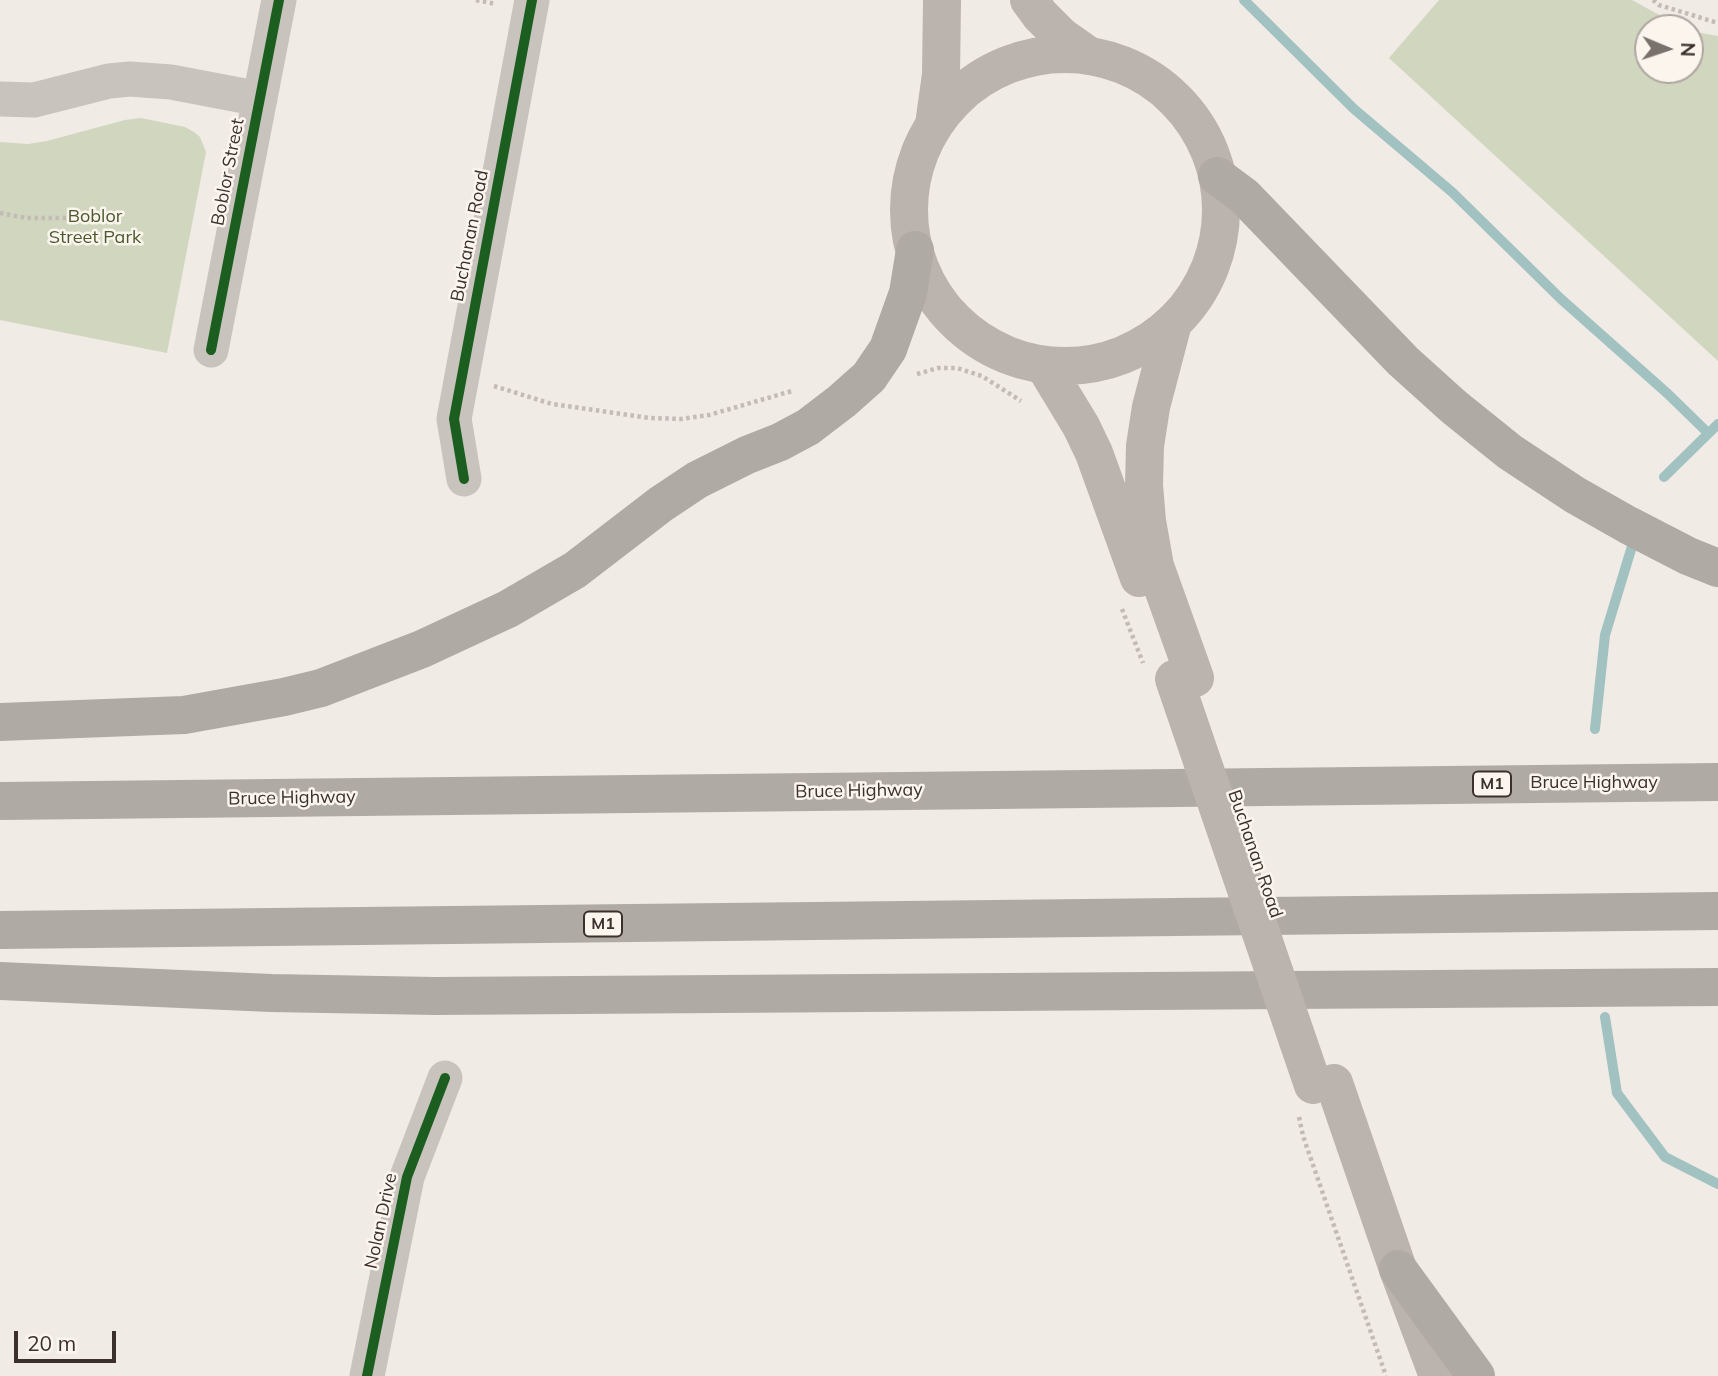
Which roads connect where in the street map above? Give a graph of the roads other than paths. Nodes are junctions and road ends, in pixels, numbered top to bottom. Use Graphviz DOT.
graph roads {
  1 [pos="279,0"];
  2 [pos="532,0"];
  3 [pos="942,0"];
  4 [pos="1029,0"];
  5 [pos="1088,55"];
  6 [pos="0,99"];
  7 [pos="260,99"];
  8 [pos="934,125"];
  9 [pos="1217,176"];
  10 [pos="915,250"];
  11 [pos="1173,323"];
  12 [pos="211,350"];
  13 [pos="1044,365"];
  14 [pos="464,479"];
  15 [pos="1718,568"];
  16 [pos="1171,675"];
  17 [pos="0,722"];
  18 [pos="1718,782"];
  19 [pos="0,801"];
  20 [pos="1718,911"];
  21 [pos="0,930"];
  22 [pos="0,981"];
  23 [pos="1718,987"];
  24 [pos="445,1079"];
  25 [pos="1314,1091"];
  26 [pos="1398,1269"];
  27 [pos="367,1376"];
  28 [pos="1414,1376"];
  29 [pos="1438,1376"];
  30 [pos="1476,1376"];
  1 -- 7 [label="street, Boblor Street"];
  2 -- 14 [label="street, Buchanan Road"];
  3 -- 8 [label="main road"];
  4 -- 5 [label="main road"];
  5 -- 8 [label="main road"];
  5 -- 9 [label="main road"];
  6 -- 7 [label="street"];
  7 -- 12 [label="street, Boblor Street"];
  8 -- 10 [label="main road"];
  9 -- 11 [label="main road"];
  9 -- 15 [label="highway"];
  10 -- 13 [label="main road"];
  10 -- 17 [label="highway"];
  11 -- 13 [label="main road"];
  11 -- 16 [label="main road, Buchanan Road"];
  13 -- 16 [label="main road, Buchanan Road"];
  16 -- 25 [label="main road, Buchanan Road"];
  18 -- 19 [label="highway, Bruce Highway / M1"];
  20 -- 21 [label="highway, M1"];
  22 -- 23 [label="highway"];
  24 -- 27 [label="street, Nolan Drive"];
  25 -- 26 [label="main road, Buchanan Road"];
  25 -- 28 [label="main road, Buchanan Road"];
  26 -- 29 [label="main road, Buchanan Road"];
  26 -- 30 [label="highway"];
}
